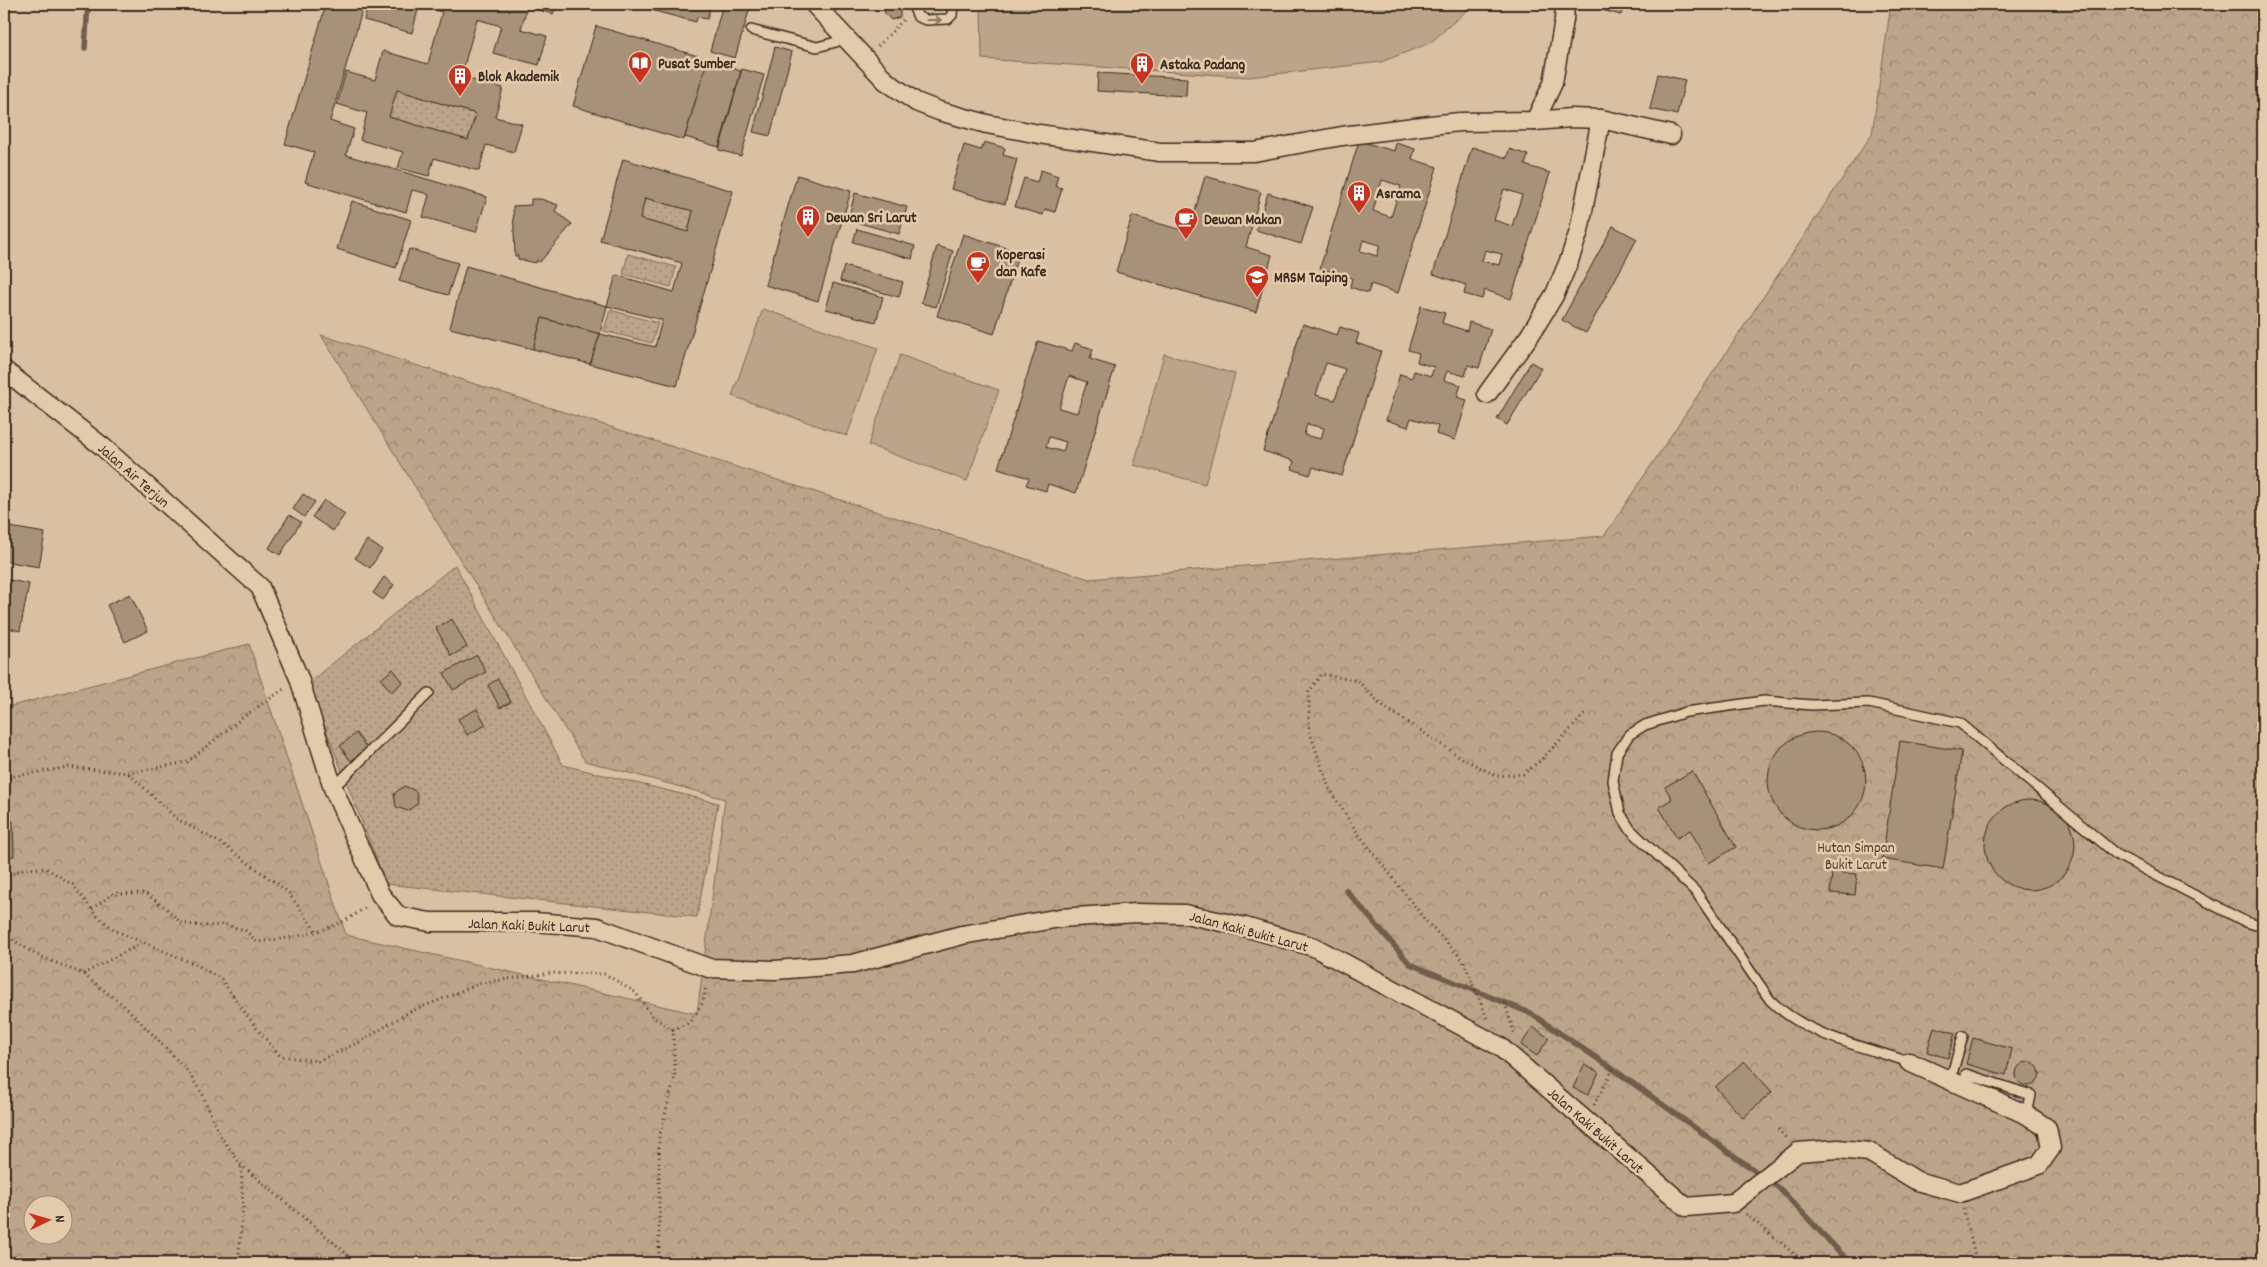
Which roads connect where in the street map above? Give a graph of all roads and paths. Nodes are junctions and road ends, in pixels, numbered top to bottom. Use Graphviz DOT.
graph roads {
  1 [pos="814,4"];
  2 [pos="953,4"];
  3 [pos="1565,4"];
  4 [pos="913,7"];
  5 [pos="751,30"];
  6 [pos="838,30"];
  7 [pos="865,59"];
  8 [pos="1602,119"];
  9 [pos="1535,121"];
  10 [pos="1671,135"];
  11 [pos="4,370"];
  12 [pos="1487,394"];
  13 [pos="260,587"];
  14 [pos="299,678"];
  15 [pos="429,693"];
  16 [pos="1586,713"];
  17 [pos="129,773"];
  18 [pos="4,778"];
  19 [pos="334,788"];
  20 [pos="4,878"];
  21 [pos="380,894"];
  22 [pos="92,909"];
  23 [pos="2263,927"];
  24 [pos="316,931"];
  25 [pos="4,934"];
  26 [pos="143,943"];
  27 [pos="709,968"];
  28 [pos="83,974"];
  29 [pos="1506,1002"];
  30 [pos="673,1029"];
  31 [pos="1963,1036"];
  32 [pos="1499,1046"];
  33 [pos="1909,1062"];
  34 [pos="1613,1069"];
  35 [pos="1958,1078"];
  36 [pos="1586,1121"];
  37 [pos="241,1165"];
  38 [pos="1960,1194"];
  39 [pos="1734,1204"];
  40 [pos="238,1263"];
  41 [pos="352,1263"];
  42 [pos="659,1263"];
  43 [pos="1805,1263"];
  44 [pos="1977,1263"];
  1 -- 6 [label="street"];
  4 -- 2 [label="lane, one-way"];
  3 -- 9 [label="street"];
  4 -- 7 [label="path"];
  5 -- 6 [label="lane"];
  6 -- 7 [label="street"];
  7 -- 9 [label="street"];
  8 -- 9 [label="street"];
  8 -- 10 [label="street"];
  8 -- 12 [label="street"];
  11 -- 13 [label="street, Jalan Air Terjun"];
  13 -- 14 [label="street, Jalan Kaki Bukit Larut"];
  14 -- 17 [label="path"];
  14 -- 19 [label="street, Jalan Kaki Bukit Larut"];
  15 -- 19 [label="lane"];
  16 -- 32 [label="path"];
  17 -- 18 [label="path"];
  17 -- 24 [label="path"];
  19 -- 21 [label="street, Jalan Kaki Bukit Larut"];
  20 -- 22 [label="path"];
  21 -- 24 [label="path"];
  21 -- 27 [label="street, Jalan Kaki Bukit Larut"];
  22 -- 24 [label="path"];
  22 -- 26 [label="path"];
  23 -- 33 [label="lane"];
  25 -- 28 [label="path"];
  26 -- 28 [label="path"];
  26 -- 30 [label="path"];
  27 -- 30 [label="path"];
  27 -- 32 [label="street, Jalan Kaki Bukit Larut"];
  28 -- 37 [label="path"];
  29 -- 32 [label="path"];
  30 -- 42 [label="path"];
  31 -- 35 [label="lane"];
  32 -- 36 [label="street, Jalan Kaki Bukit Larut"];
  33 -- 35 [label="street"];
  34 -- 36 [label="path"];
  35 -- 38 [label="street"];
  36 -- 39 [label="street, Jalan Kaki Bukit Larut"];
  37 -- 40 [label="path"];
  37 -- 41 [label="path"];
  38 -- 39 [label="street"];
  38 -- 44 [label="path"];
  39 -- 43 [label="path"];
}
